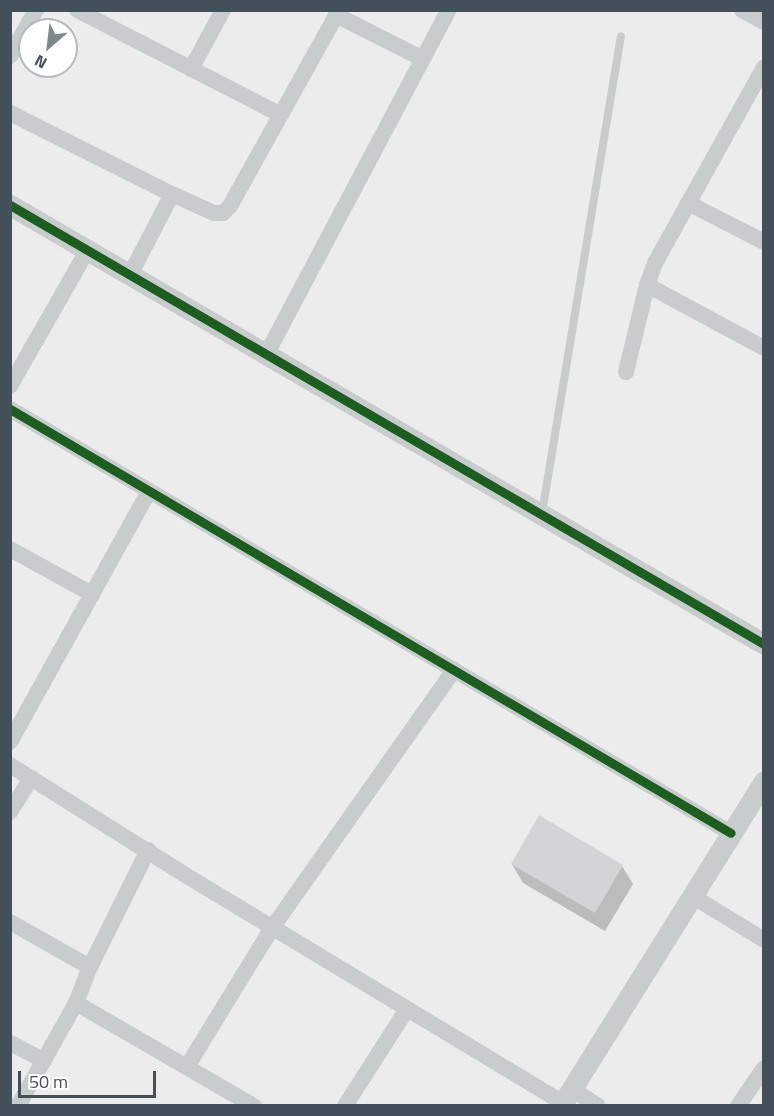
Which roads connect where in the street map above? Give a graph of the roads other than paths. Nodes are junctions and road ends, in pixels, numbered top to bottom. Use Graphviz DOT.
graph roads {
  1 [pos="36,10"];
  2 [pos="223,10"];
  3 [pos="449,10"];
  4 [pos="742,10"];
  5 [pos="83,12"];
  6 [pos="337,13"];
  7 [pos="764,22"];
  8 [pos="621,38"];
  9 [pos="10,56"];
  10 [pos="423,59"];
  11 [pos="764,67"];
  12 [pos="191,69"];
  13 [pos="10,113"];
  14 [pos="279,114"];
  15 [pos="172,194"];
  16 [pos="688,203"];
  17 [pos="10,205"];
  18 [pos="764,242"];
  19 [pos="88,249"];
  20 [pos="130,275"];
  21 [pos="647,285"];
  22 [pos="764,348"];
  23 [pos="266,355"];
  24 [pos="626,372"];
  25 [pos="10,386"];
  26 [pos="10,409"];
  27 [pos="149,490"];
  28 [pos="542,514"];
  29 [pos="10,549"];
  30 [pos="92,594"];
  31 [pos="764,644"];
  32 [pos="454,670"];
  33 [pos="10,742"];
  34 [pos="10,765"];
  35 [pos="31,778"];
  36 [pos="764,781"];
  37 [pos="10,812"];
  38 [pos="731,833"];
  39 [pos="148,850"];
  40 [pos="692,896"];
  41 [pos="10,922"];
  42 [pos="272,928"];
  43 [pos="764,940"];
  44 [pos="90,967"];
  45 [pos="75,1003"];
  46 [pos="407,1009"];
  47 [pos="10,1043"];
  48 [pos="44,1060"];
  49 [pos="188,1065"];
  50 [pos="763,1068"];
  51 [pos="566,1099"];
  52 [pos="18,1106"];
  53 [pos="254,1106"];
  54 [pos="345,1106"];
  55 [pos="598,1106"];
  56 [pos="738,1106"];
  1 -- 9 [label="street"];
  2 -- 12 [label="street"];
  3 -- 10 [label="street"];
  4 -- 7 [label="street"];
  5 -- 12 [label="street"];
  6 -- 10 [label="street"];
  6 -- 14 [label="street"];
  8 -- 28 [label="lane"];
  10 -- 23 [label="street"];
  11 -- 16 [label="street"];
  12 -- 14 [label="street"];
  13 -- 15 [label="street"];
  14 -- 15 [label="street"];
  15 -- 20 [label="street"];
  16 -- 18 [label="street"];
  16 -- 21 [label="street"];
  17 -- 19 [label="street"];
  19 -- 20 [label="street"];
  19 -- 25 [label="street"];
  20 -- 23 [label="street"];
  21 -- 22 [label="street"];
  21 -- 24 [label="street"];
  23 -- 28 [label="street"];
  26 -- 27 [label="street"];
  27 -- 30 [label="street"];
  27 -- 32 [label="street"];
  28 -- 31 [label="street"];
  29 -- 30 [label="street"];
  30 -- 33 [label="street"];
  32 -- 38 [label="street"];
  32 -- 42 [label="street"];
  34 -- 35 [label="street"];
  35 -- 37 [label="street"];
  35 -- 39 [label="street"];
  36 -- 38 [label="street"];
  38 -- 40 [label="street"];
  39 -- 42 [label="street"];
  39 -- 44 [label="street"];
  40 -- 43 [label="street"];
  40 -- 51 [label="street"];
  41 -- 44 [label="street"];
  42 -- 46 [label="street"];
  42 -- 49 [label="street"];
  44 -- 45 [label="street"];
  45 -- 48 [label="street"];
  45 -- 49 [label="street"];
  46 -- 51 [label="street"];
  46 -- 54 [label="street"];
  47 -- 48 [label="street"];
  48 -- 52 [label="street"];
  49 -- 53 [label="street"];
  50 -- 56 [label="street"];
  51 -- 55 [label="street"];
}
